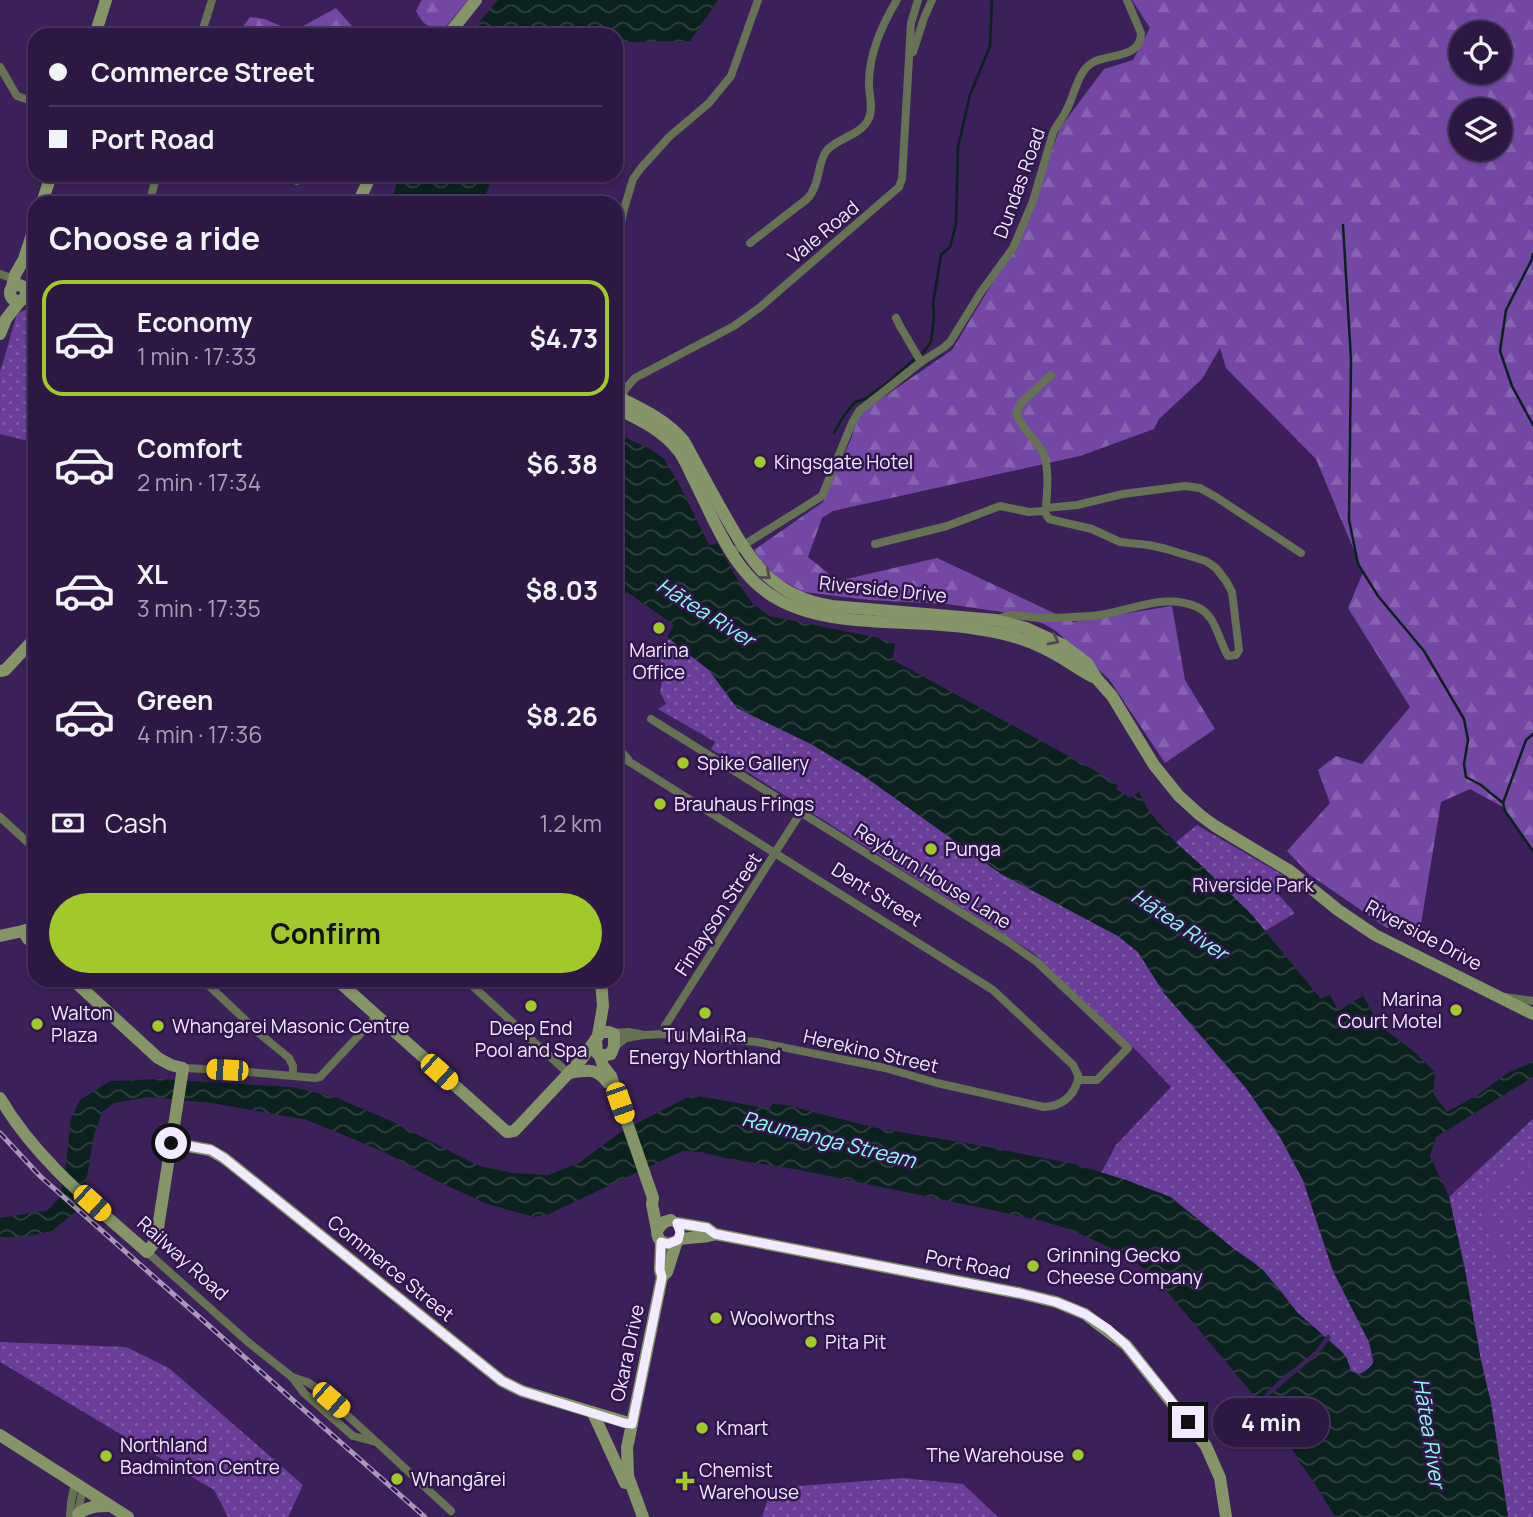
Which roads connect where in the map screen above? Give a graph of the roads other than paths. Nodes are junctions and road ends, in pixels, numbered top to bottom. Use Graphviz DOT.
graph roads {
  1 [pos="106,0"];
  2 [pos="212,0"];
  3 [pos="475,0"];
  4 [pos="758,0"];
  5 [pos="897,0"];
  6 [pos="918,0"];
  7 [pos="932,0"];
  8 [pos="1127,0"];
  9 [pos="97,28"];
  10 [pos="203,28"];
  11 [pos="453,28"];
  12 [pos="908,65"];
  13 [pos="0,67"];
  14 [pos="28,100"];
  15 [pos="623,214"];
  16 [pos="750,243"];
  17 [pos="28,247"];
  18 [pos="0,274"];
  19 [pos="22,291"];
  20 [pos="896,318"];
  21 [pos="0,334"];
  22 [pos="921,362"];
  23 [pos="1051,375"];
  24 [pos="623,393"];
  25 [pos="623,405"];
  26 [pos="1045,510"];
  27 [pos="875,544"];
  28 [pos="737,550"];
  29 [pos="1301,553"];
  30 [pos="994,626"];
  31 [pos="28,646"];
  32 [pos="1,671"];
  33 [pos="651,719"];
  34 [pos="623,753"];
  35 [pos="623,759"];
  36 [pos="633,764"];
  37 [pos="801,812"];
  38 [pos="0,817"];
  39 [pos="28,843"];
  40 [pos="775,854"];
  41 [pos="28,929"];
  42 [pos="0,936"];
  43 [pos="80,987"];
  44 [pos="210,987"];
  45 [pos="346,987"];
  46 [pos="474,987"];
  47 [pos="602,987"];
  48 [pos="1499,996"];
  49 [pos="1533,1001"];
  50 [pos="603,1006"];
  51 [pos="1533,1014"];
  52 [pos="377,1016"];
  53 [pos="612,1033"];
  54 [pos="665,1034"];
  55 [pos="643,1035"];
  56 [pos="597,1037"];
  57 [pos="614,1048"];
  58 [pos="600,1056"];
  59 [pos="568,1073"];
  60 [pos="182,1074"];
  61 [pos="293,1076"];
  62 [pos="611,1076"];
  63 [pos="1079,1080"];
  64 [pos="0,1098"];
  65 [pos="620,1103"];
  66 [pos="171,1143"];
  67 [pos="653,1198"];
  68 [pos="674,1222"];
  69 [pos="715,1234"];
  70 [pos="659,1236"];
  71 [pos="677,1240"];
  72 [pos="147,1252"];
  73 [pos="662,1277"];
  74 [pos="292,1377"];
  75 [pos="593,1413"];
  76 [pos="632,1424"];
  77 [pos="0,1435"];
  78 [pos="376,1442"];
  79 [pos="79,1486"];
  80 [pos="634,1495"];
  81 [pos="111,1506"];
  82 [pos="451,1511"];
  83 [pos="75,1516"];
  84 [pos="128,1517"];
  85 [pos="643,1517"];
  86 [pos="1226,1517"];
  1 -- 9 [label="main road"];
  2 -- 10 [label="street"];
  3 -- 11 [label="main road"];
  4 -- 15 [label="street"];
  5 -- 16 [label="street"];
  6 -- 12 [label="street, Vale Road"];
  7 -- 12 [label="street"];
  8 -- 22 [label="street, Dundas Road"];
  12 -- 24 [label="street, Vale Road"];
  13 -- 14 [label="street"];
  17 -- 19 [label="main road"];
  18 -- 19 [label="street"];
  19 -- 21 [label="main road"];
  20 -- 22 [label="street"];
  22 -- 28 [label="street, Dundas Road"];
  23 -- 26 [label="street"];
  25 -- 28 [label="main road, Riverside Drive"];
  26 -- 27 [label="street"];
  26 -- 29 [label="street"];
  26 -- 30 [label="street"];
  28 -- 30 [label="main road, Riverside Drive"];
  30 -- 48 [label="main road, Riverside Drive"];
  31 -- 32 [label="main road"];
  33 -- 37 [label="street, Reyburn House Lane"];
  34 -- 36 [label="street, Dent Street"];
  35 -- 36 [label="street, Dent Street"];
  36 -- 40 [label="street, Dent Street"];
  37 -- 40 [label="street, Finlayson Street"];
  37 -- 63 [label="street, Reyburn House Lane"];
  38 -- 39 [label="street"];
  40 -- 54 [label="street, Finlayson Street"];
  40 -- 63 [label="street, Dent Street"];
  41 -- 42 [label="main road"];
  43 -- 60 [label="main road"];
  44 -- 61 [label="street"];
  45 -- 52 [label="main road"];
  46 -- 59 [label="street"];
  47 -- 50 [label="main road"];
  48 -- 49 [label="street"];
  48 -- 51 [label="main road, Riverside Drive"];
  50 -- 53 [label="main road"];
  50 -- 56 [label="main road"];
  52 -- 59 [label="main road"];
  52 -- 61 [label="street"];
  53 -- 55 [label="street, Herekino Street"];
  53 -- 56 [label="main road"];
  53 -- 57 [label="main road"];
  54 -- 55 [label="street, Herekino Street"];
  54 -- 63 [label="street, Herekino Street"];
  55 -- 57 [label="street, Herekino Street"];
  56 -- 58 [label="main road"];
  56 -- 59 [label="main road"];
  57 -- 58 [label="main road"];
  57 -- 62 [label="main road"];
  58 -- 59 [label="main road"];
  58 -- 62 [label="main road"];
  59 -- 65 [label="main road"];
  60 -- 61 [label="street"];
  60 -- 66 [label="main road"];
  62 -- 65 [label="main road"];
  64 -- 72 [label="main road, Railway Road"];
  65 -- 67 [label="main road"];
  66 -- 72 [label="main road"];
  66 -- 75 [label="main road, Commerce Street"];
  67 -- 68 [label="main road"];
  67 -- 70 [label="main road"];
  68 -- 69 [label="main road, Port Road"];
  68 -- 70 [label="main road"];
  68 -- 71 [label="main road"];
  69 -- 71 [label="main road, Port Road"];
  69 -- 86 [label="main road, Port Road"];
  70 -- 71 [label="main road"];
  70 -- 73 [label="main road, Okara Drive"];
  71 -- 73 [label="main road, Okara Drive"];
  72 -- 74 [label="street, Railway Road"];
  73 -- 76 [label="main road, Okara Drive"];
  74 -- 78 [label="street, Railway Road"];
  74 -- 78 [label="street, Railway Road"];
  75 -- 76 [label="main road, Commerce Street"];
  75 -- 80 [label="main road"];
  76 -- 80 [label="main road, Okara Drive"];
  77 -- 79 [label="main road"];
  78 -- 82 [label="street, Railway Road"];
  79 -- 81 [label="main road"];
  79 -- 83 [label="street"];
  80 -- 85 [label="main road, Okara Drive"];
  81 -- 83 [label="main road"];
  81 -- 84 [label="main road"];
}
